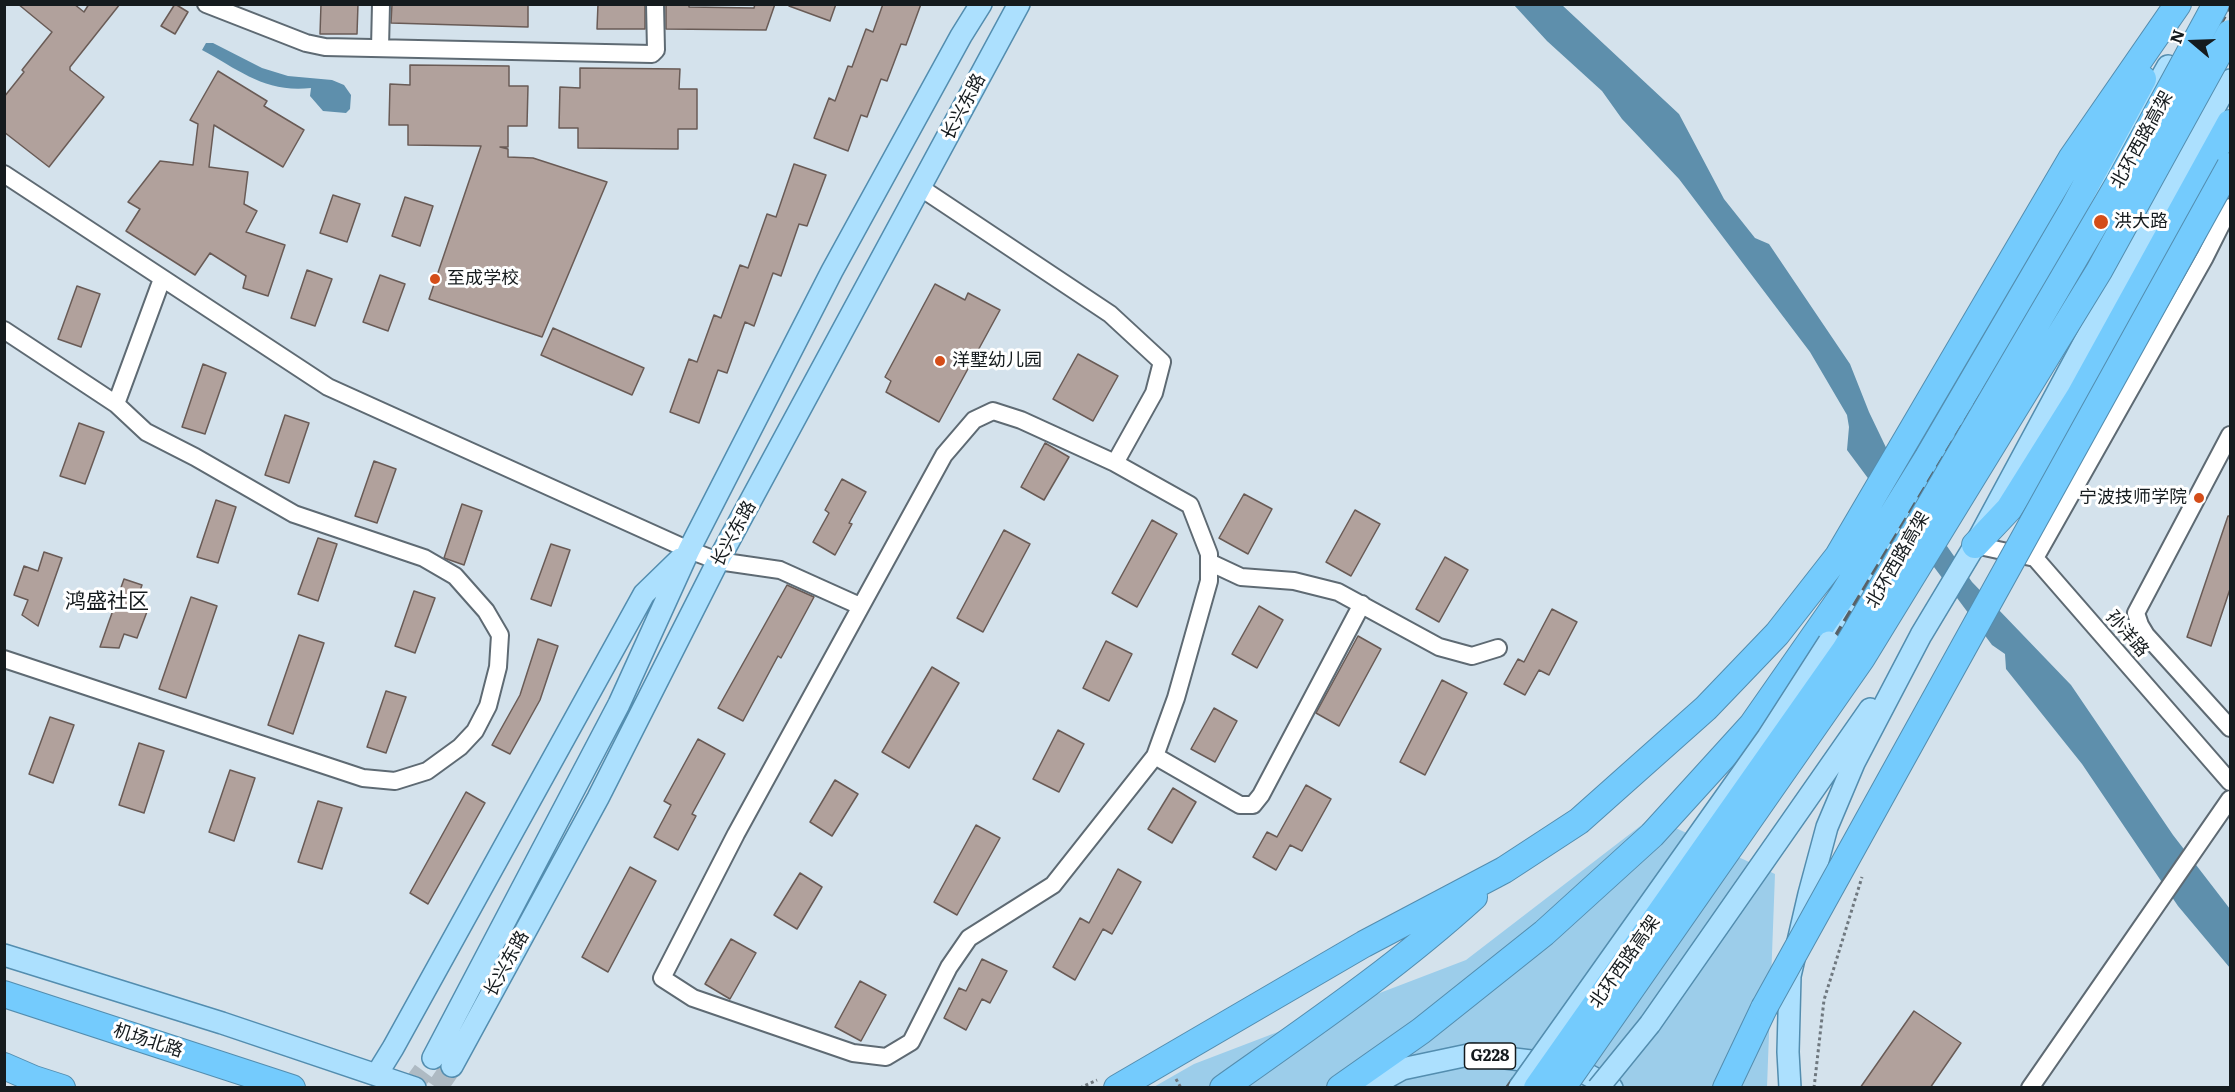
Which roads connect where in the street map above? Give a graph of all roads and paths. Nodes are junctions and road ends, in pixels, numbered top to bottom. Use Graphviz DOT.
graph roads {
  1 [pos="381,4"];
  2 [pos="655,4"];
  3 [pos="981,4"];
  4 [pos="1019,4"];
  5 [pos="2178,4"];
  6 [pos="2183,4"];
  7 [pos="2203,4"];
  8 [pos="2216,4"];
  9 [pos="212,6"];
  10 [pos="2230,33"];
  11 [pos="380,48"];
  12 [pos="2230,80"];
  13 [pos="2230,123"];
  14 [pos="2230,166"];
  15 [pos="4,174"];
  16 [pos="921,188"];
  17 [pos="2230,207"];
  18 [pos="162,279"];
  19 [pos="4,330"];
  20 [pos="116,404"];
  21 [pos="2230,435"];
  22 [pos="1115,463"];
  23 [pos="1975,545"];
  24 [pos="688,550"];
  25 [pos="2035,558"];
  26 [pos="718,561"];
  27 [pos="1209,562"];
  28 [pos="1362,604"];
  29 [pos="860,606"];
  30 [pos="1922,635"];
  31 [pos="1498,648"];
  32 [pos="4,658"];
  33 [pos="2230,728"];
  34 [pos="1155,756"];
  35 [pos="2230,782"];
  36 [pos="2230,798"];
  37 [pos="1865,869"];
  38 [pos="1504,870"];
  39 [pos="4,955"];
  40 [pos="4,994"];
  41 [pos="4,1068"];
  42 [pos="377,1074"];
  43 [pos="1109,1083"];
  44 [pos="62,1088"];
  45 [pos="292,1088"];
  46 [pos="415,1088"];
  47 [pos="1080,1088"];
  48 [pos="1223,1088"];
  49 [pos="1340,1088"];
  50 [pos="1368,1088"];
  51 [pos="1519,1088"];
  52 [pos="1537,1088"];
  53 [pos="1562,1088"];
  54 [pos="1598,1088"];
  55 [pos="1612,1088"];
  56 [pos="1726,1088"];
  57 [pos="1790,1088"];
  58 [pos="1814,1088"];
  59 [pos="2030,1088"];
  1 -- 11 [label="street"];
  2 -- 11 [label="street"];
  3 -- 24 [label="main road, 长兴东路"];
  4 -- 16 [label="main road, 长兴东路"];
  5 -- 38 [label="highway"];
  6 -- 49 [label="highway"];
  7 -- 51 [label="main road, bridge"];
  8 -- 52 [label="highway, 北环西路高架, bridge"];
  9 -- 11 [label="street"];
  10 -- 53 [label="highway, 北环西路高架, bridge"];
  12 -- 23 [label="main road"];
  13 -- 23 [label="highway"];
  14 -- 56 [label="highway, bridge"];
  15 -- 18 [label="street"];
  16 -- 22 [label="street"];
  16 -- 26 [label="main road, 长兴东路"];
  17 -- 25 [label="street"];
  18 -- 20 [label="street"];
  18 -- 24 [label="street"];
  19 -- 20 [label="street"];
  20 -- 32 [label="street"];
  21 -- 33 [label="street"];
  22 -- 27 [label="street"];
  22 -- 29 [label="street"];
  23 -- 25 [label="street"];
  23 -- 30 [label="main road"];
  24 -- 26 [label="street"];
  24 -- 26 [label="main road, 长兴东路"];
  24 -- 42 [label="main road"];
  25 -- 35 [label="street, 孙洋路"];
  26 -- 29 [label="street"];
  27 -- 28 [label="street"];
  27 -- 34 [label="street"];
  28 -- 31 [label="street"];
  28 -- 34 [label="street"];
  29 -- 34 [label="street"];
  30 -- 54 [label="main road, bridge"];
  30 -- 57 [label="main road"];
  36 -- 59 [label="street"];
  37 -- 58 [label="path"];
  38 -- 43 [label="highway"];
  38 -- 48 [label="highway"];
  39 -- 42 [label="main road"];
  40 -- 45 [label="highway, 机场北路"];
  41 -- 44 [label="highway"];
  42 -- 46 [label="main road"];
  43 -- 47 [label="path"];
  50 -- 55 [label="main road, G228"];
}
